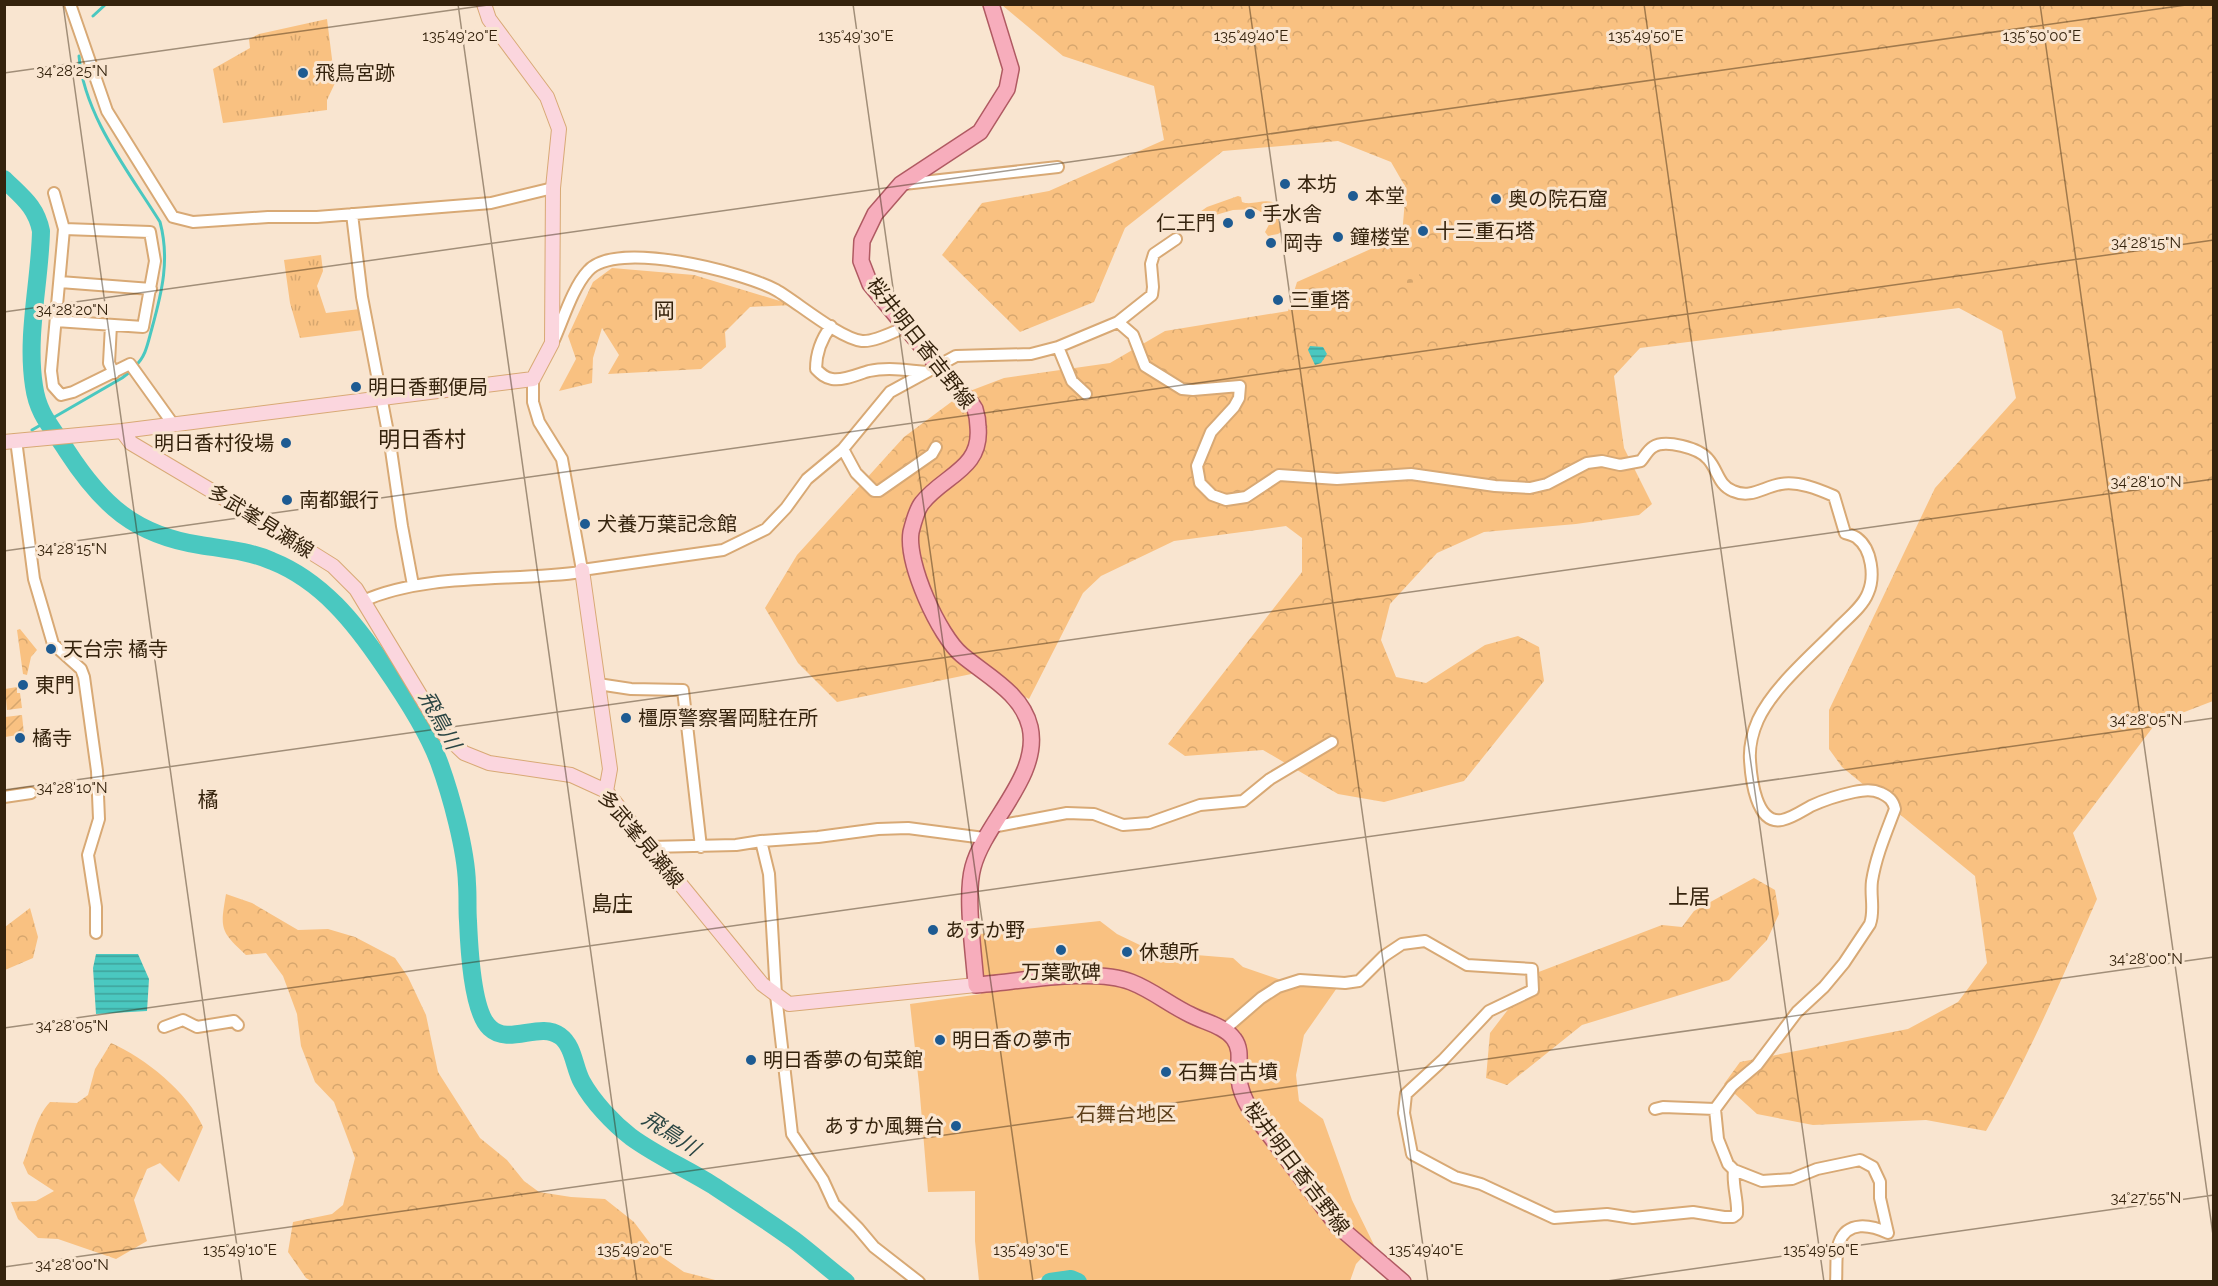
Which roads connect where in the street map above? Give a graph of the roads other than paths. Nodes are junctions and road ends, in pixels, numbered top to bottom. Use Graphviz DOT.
graph roads {
  1 [pos="70,4"];
  2 [pos="484,4"];
  3 [pos="991,4"];
  4 [pos="1058,167"];
  5 [pos="901,184"];
  6 [pos="553,188"];
  7 [pos="54,194"];
  8 [pos="352,214"];
  9 [pos="64,229"];
  10 [pos="1176,239"];
  11 [pos="60,282"];
  12 [pos="151,289"];
  13 [pos="56,321"];
  14 [pos="1118,322"];
  15 [pos="111,325"];
  16 [pos="831,326"];
  17 [pos="905,327"];
  18 [pos="552,343"];
  19 [pos="1058,347"];
  20 [pos="929,365"];
  21 [pos="114,373"];
  22 [pos="532,379"];
  23 [pos="1086,394"];
  24 [pos="381,398"];
  25 [pos="173,424"];
  26 [pos="122,431"];
  27 [pos="10,441"];
  28 [pos="936,447"];
  29 [pos="843,449"];
  30 [pos="582,571"];
  31 [pos="413,585"];
  32 [pos="363,601"];
  33 [pos="598,684"];
  34 [pos="1332,742"];
  35 [pos="606,791"];
  36 [pos="31,793"];
  37 [pos="4,797"];
  38 [pos="988,833"];
  39 [pos="761,841"];
  40 [pos="701,847"];
  41 [pos="650,848"];
  42 [pos="96,933"];
  43 [pos="976,986"];
  44 [pos="776,995"];
  45 [pos="238,1025"];
  46 [pos="164,1027"];
  47 [pos="1224,1030"];
  48 [pos="1655,1109"];
  49 [pos="1715,1109"];
  50 [pos="1734,1170"];
  51 [pos="920,1281"];
  52 [pos="1402,1281"];
  53 [pos="1836,1281"];
  1 -- 8 [label="street"];
  2 -- 6 [label="main road"];
  3 -- 5 [label="main road, 桜井明日香吉野線"];
  4 -- 5 [label="street"];
  5 -- 17 [label="main road, 桜井明日香吉野線"];
  6 -- 8 [label="street"];
  6 -- 18 [label="main road"];
  7 -- 9 [label="street"];
  8 -- 24 [label="street"];
  9 -- 11 [label="street"];
  9 -- 12 [label="street"];
  10 -- 14 [label="street"];
  11 -- 12 [label="street"];
  11 -- 13 [label="street"];
  12 -- 15 [label="street"];
  13 -- 15 [label="street"];
  13 -- 21 [label="street"];
  14 -- 19 [label="street"];
  14 -- 49 [label="street"];
  15 -- 21 [label="street"];
  16 -- 17 [label="street"];
  16 -- 18 [label="street"];
  16 -- 20 [label="street"];
  17 -- 20 [label="main road, 桜井明日香吉野線"];
  18 -- 22 [label="main road"];
  19 -- 20 [label="street"];
  19 -- 23 [label="street"];
  20 -- 29 [label="street"];
  20 -- 38 [label="main road, 桜井明日香吉野線, bridge"];
  21 -- 25 [label="street"];
  22 -- 24 [label="main road"];
  22 -- 30 [label="street"];
  24 -- 25 [label="main road"];
  24 -- 31 [label="street"];
  25 -- 26 [label="main road"];
  26 -- 27 [label="main road"];
  26 -- 32 [label="main road, 多武峯見瀬線"];
  27 -- 42 [label="street"];
  28 -- 29 [label="street"];
  29 -- 30 [label="street"];
  30 -- 31 [label="street"];
  30 -- 33 [label="main road"];
  31 -- 32 [label="street"];
  32 -- 35 [label="main road, 多武峯見瀬線"];
  33 -- 35 [label="main road"];
  33 -- 40 [label="street"];
  34 -- 38 [label="street"];
  35 -- 41 [label="main road, 多武峯見瀬線"];
  36 -- 37 [label="street"];
  38 -- 39 [label="street"];
  38 -- 43 [label="main road, 桜井明日香吉野線"];
  39 -- 40 [label="street"];
  39 -- 44 [label="street"];
  40 -- 41 [label="street"];
  41 -- 44 [label="main road, 多武峯見瀬線"];
  43 -- 44 [label="main road, 多武峯見瀬線"];
  43 -- 47 [label="main road"];
  44 -- 51 [label="street"];
  45 -- 46 [label="street"];
  47 -- 50 [label="street"];
  47 -- 52 [label="main road, 桜井明日香吉野線"];
  48 -- 49 [label="street"];
  49 -- 50 [label="street"];
  50 -- 53 [label="street"];
}
